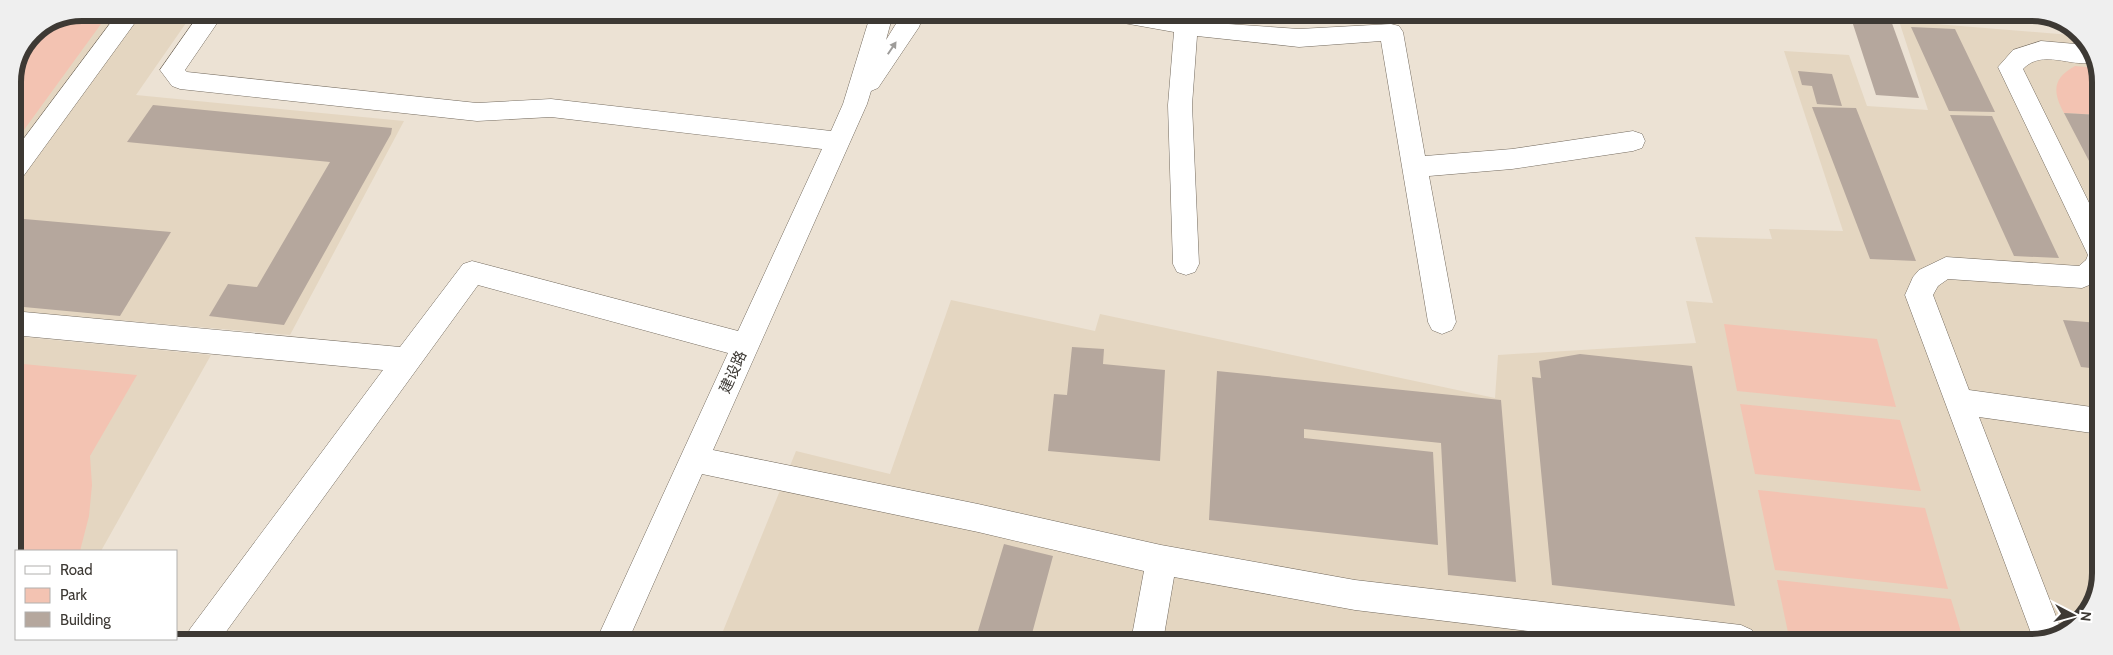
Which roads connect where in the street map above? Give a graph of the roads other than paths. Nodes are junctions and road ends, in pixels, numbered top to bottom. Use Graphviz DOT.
graph roads {
  1 [pos="123,21"];
  2 [pos="206,21"];
  3 [pos="880,21"];
  4 [pos="910,21"];
  5 [pos="1158,21"];
  6 [pos="1186,26"];
  7 [pos="2085,54"];
  8 [pos="855,104"];
  9 [pos="838,141"];
  10 [pos="1633,141"];
  11 [pos="21,159"];
  12 [pos="1415,167"];
  13 [pos="2092,238"];
  14 [pos="1186,264"];
  15 [pos="2092,272"];
  16 [pos="1442,322"];
  17 [pos="21,324"];
  18 [pos="745,345"];
  19 [pos="408,360"];
  20 [pos="1959,401"];
  21 [pos="2092,420"];
  22 [pos="694,459"];
  23 [pos="1161,560"];
  24 [pos="1570,631"];
  25 [pos="2046,631"];
  26 [pos="205,634"];
  27 [pos="615,634"];
  28 [pos="1148,634"];
  29 [pos="1627,634"];
  1 -- 11 [label="street"];
  2 -- 9 [label="street"];
  3 -- 8 [label="street, 建设路"];
  8 -- 4 [label="street, 建设路, one-way"];
  5 -- 6 [label="street"];
  6 -- 12 [label="street"];
  6 -- 14 [label="street"];
  7 -- 13 [label="street"];
  8 -- 9 [label="street, 建设路"];
  9 -- 18 [label="street, 建设路"];
  10 -- 12 [label="street"];
  12 -- 16 [label="street"];
  15 -- 20 [label="street"];
  17 -- 19 [label="street"];
  18 -- 19 [label="street"];
  18 -- 22 [label="street, 建设路"];
  19 -- 26 [label="street"];
  20 -- 21 [label="street"];
  20 -- 25 [label="street"];
  22 -- 23 [label="street"];
  22 -- 27 [label="street, 建设路"];
  23 -- 24 [label="street"];
  23 -- 28 [label="street"];
  24 -- 29 [label="street"];
}
